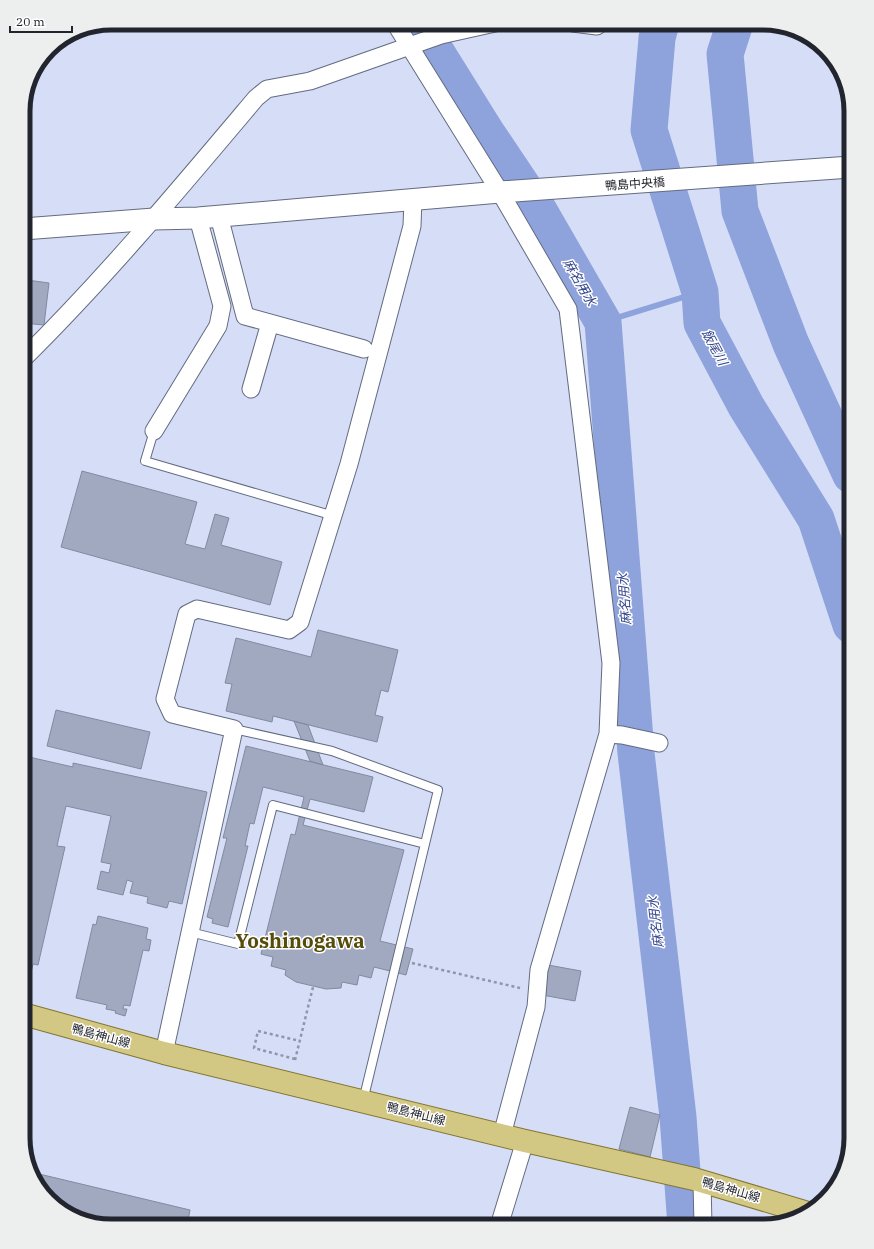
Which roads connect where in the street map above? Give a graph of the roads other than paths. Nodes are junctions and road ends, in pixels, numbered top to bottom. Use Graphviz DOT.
graph roads {
  1 [pos="401,30"];
  2 [pos="464,30"];
  3 [pos="413,45"];
  4 [pos="844,168"];
  5 [pos="508,192"];
  6 [pos="413,199"];
  7 [pos="219,216"];
  8 [pos="198,218"];
  9 [pos="154,219"];
  10 [pos="30,228"];
  11 [pos="270,323"];
  12 [pos="364,349"];
  13 [pos="30,352"];
  14 [pos="251,389"];
  15 [pos="154,431"];
  16 [pos="334,516"];
  17 [pos="234,729"];
  18 [pos="615,734"];
  19 [pos="658,743"];
  20 [pos="425,844"];
  21 [pos="190,932"];
  22 [pos="30,1016"];
  23 [pos="164,1053"];
  24 [pos="363,1101"];
  25 [pos="502,1135"];
  26 [pos="525,1140"];
  27 [pos="698,1180"];
  28 [pos="799,1210"];
  29 [pos="501,1219"];
  30 [pos="702,1219"];
  1 -- 3 [label="street"];
  2 -- 3 [label="street"];
  3 -- 5 [label="street"];
  3 -- 9 [label="street"];
  4 -- 5 [label="street, 鴨島中央橋"];
  5 -- 6 [label="street, 鴨島中央橋"];
  5 -- 18 [label="street"];
  6 -- 7 [label="street, 鴨島中央橋"];
  6 -- 16 [label="street"];
  7 -- 8 [label="street, 鴨島中央橋"];
  7 -- 11 [label="street"];
  8 -- 9 [label="street, 鴨島中央橋"];
  8 -- 15 [label="street"];
  9 -- 10 [label="street, 鴨島中央橋"];
  9 -- 13 [label="street"];
  11 -- 12 [label="street"];
  11 -- 14 [label="street"];
  15 -- 16 [label="lane"];
  16 -- 17 [label="street"];
  17 -- 20 [label="lane"];
  17 -- 21 [label="street"];
  18 -- 19 [label="street"];
  18 -- 25 [label="street"];
  20 -- 21 [label="lane"];
  20 -- 24 [label="lane"];
  21 -- 23 [label="street"];
  22 -- 23 [label="main road, 鴨島神山線"];
  23 -- 24 [label="main road, 鴨島神山線"];
  24 -- 25 [label="main road, 鴨島神山線"];
  25 -- 26 [label="main road, 鴨島神山線"];
  26 -- 27 [label="main road, 鴨島神山線"];
  26 -- 29 [label="street"];
  27 -- 28 [label="main road, 鴨島神山線"];
  27 -- 30 [label="street"];
}
